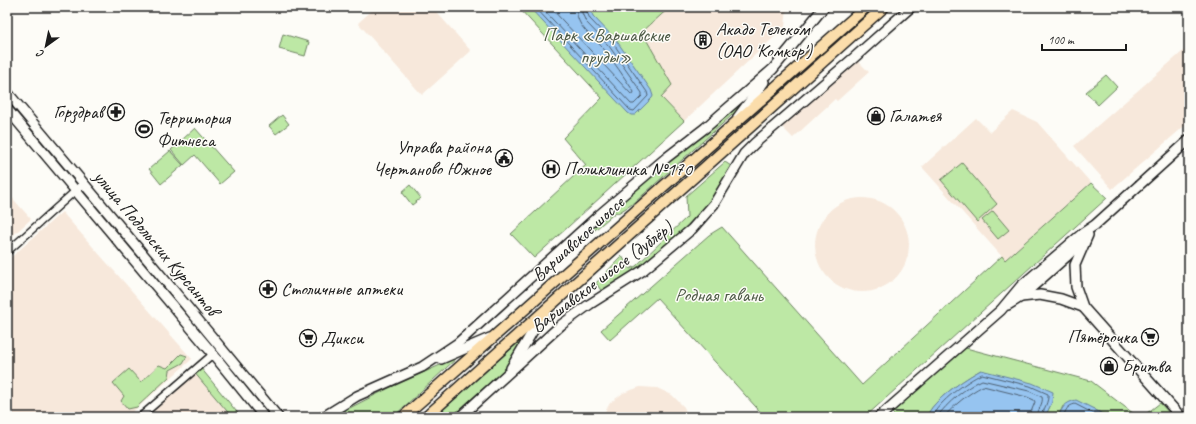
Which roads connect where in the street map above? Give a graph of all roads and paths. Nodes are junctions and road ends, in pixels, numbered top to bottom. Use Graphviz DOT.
graph roads {
  1 [pos="866,7"];
  2 [pos="884,7"];
  3 [pos="911,7"];
  4 [pos="822,8"];
  5 [pos="773,69"];
  6 [pos="7,92"];
  7 [pos="7,109"];
  8 [pos="733,124"];
  9 [pos="1189,140"];
  10 [pos="84,183"];
  11 [pos="76,191"];
  12 [pos="1095,225"];
  13 [pos="1088,235"];
  14 [pos="7,252"];
  15 [pos="1064,254"];
  16 [pos="1075,265"];
  17 [pos="1037,272"];
  18 [pos="1035,283"];
  19 [pos="1076,287"];
  20 [pos="568,290"];
  21 [pos="1040,295"];
  22 [pos="1021,297"];
  23 [pos="1061,299"];
  24 [pos="1083,307"];
  25 [pos="1001,310"];
  26 [pos="192,312"];
  27 [pos="184,319"];
  28 [pos="209,334"];
  29 [pos="493,337"];
  30 [pos="202,341"];
  31 [pos="213,354"];
  32 [pos="422,367"];
  33 [pos="500,382"];
  34 [pos="884,416"];
  35 [pos="140,417"];
  36 [pos="264,417"];
  37 [pos="278,417"];
  38 [pos="323,417"];
  39 [pos="403,417"];
  40 [pos="426,417"];
  41 [pos="460,417"];
  42 [pos="1181,417"];
  1 -- 8 [label="main road, Варшавское шоссе"];
  2 -- 20 [label="main road, Варшавское шоссе"];
  3 -- 33 [label="main road, Варшавское шоссе (дублёр)"];
  4 -- 5 [label="main road"];
  5 -- 8 [label="main road"];
  5 -- 32 [label="main road"];
  6 -- 10 [label="main road, улица Подольских Курсантов"];
  7 -- 11 [label="main road, улица Подольских Курсантов"];
  8 -- 29 [label="main road, Варшавское шоссе"];
  9 -- 12 [label="main road"];
  10 -- 11 [label="street"];
  10 -- 26 [label="main road, улица Подольских Курсантов"];
  11 -- 14 [label="street"];
  11 -- 27 [label="main road, улица Подольских Курсантов"];
  12 -- 13 [label="main road"];
  12 -- 15 [label="main road"];
  13 -- 15 [label="main road"];
  13 -- 16 [label="main road"];
  15 -- 16 [label="main road"];
  15 -- 17 [label="main road"];
  15 -- 18 [label="main road"];
  16 -- 19 [label="main road"];
  17 -- 18 [label="main road"];
  17 -- 25 [label="main road"];
  18 -- 21 [label="main road"];
  18 -- 22 [label="main road"];
  19 -- 23 [label="main road"];
  19 -- 24 [label="main road"];
  20 -- 33 [label="main road"];
  20 -- 40 [label="main road, Варшавское шоссе"];
  21 -- 22 [label="main road"];
  21 -- 23 [label="main road"];
  22 -- 25 [label="main road"];
  23 -- 24 [label="main road"];
  24 -- 42 [label="main road"];
  25 -- 34 [label="main road"];
  26 -- 27 [label="street"];
  26 -- 28 [label="main road, улица Подольских Курсантов"];
  27 -- 30 [label="main road, улица Подольских Курсантов"];
  28 -- 30 [label="street"];
  28 -- 37 [label="main road, улица Подольских Курсантов"];
  29 -- 32 [label="main road"];
  29 -- 39 [label="main road, Варшавское шоссе"];
  30 -- 31 [label="main road, улица Подольских Курсантов"];
  31 -- 35 [label="street"];
  31 -- 36 [label="main road, улица Подольских Курсантов"];
  32 -- 38 [label="main road"];
  33 -- 41 [label="main road, Варшавское шоссе (дублёр)"];
}
